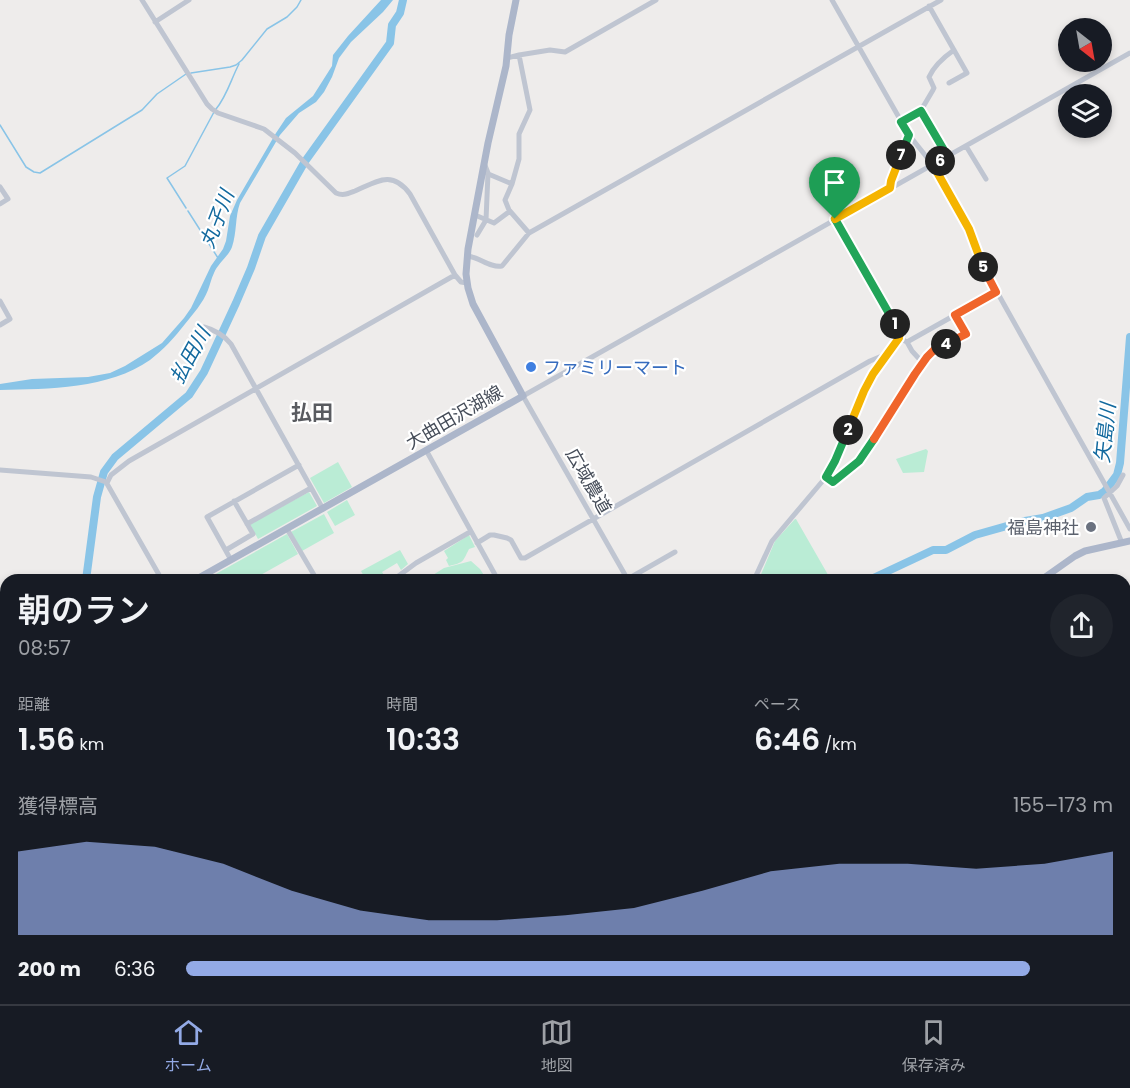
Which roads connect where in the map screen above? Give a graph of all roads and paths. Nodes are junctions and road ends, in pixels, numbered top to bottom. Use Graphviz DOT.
graph roads {
  1 [pos="141,0"];
  2 [pos="189,0"];
  3 [pos="521,0"];
  4 [pos="656,0"];
  5 [pos="832,0"];
  6 [pos="941,0"];
  7 [pos="515,4"];
  8 [pos="929,6"];
  9 [pos="155,22"];
  10 [pos="858,46"];
  11 [pos="954,50"];
  12 [pos="1130,53"];
  13 [pos="519,56"];
  14 [pos="507,58"];
  15 [pos="949,83"];
  16 [pos="921,111"];
  17 [pos="901,122"];
  18 [pos="909,135"];
  19 [pos="966,146"];
  20 [pos="948,157"];
  21 [pos="933,165"];
  22 [pos="486,173"];
  23 [pos="986,179"];
  24 [pos="512,184"];
  25 [pos="0,187"];
  26 [pos="890,188"];
  27 [pos="477,202"];
  28 [pos="0,204"];
  29 [pos="487,205"];
  30 [pos="510,211"];
  31 [pos="475,215"];
  32 [pos="835,219"];
  33 [pos="486,220"];
  34 [pos="473,226"];
  35 [pos="530,233"];
  36 [pos="467,256"];
  37 [pos="455,275"];
  38 [pos="467,283"];
  39 [pos="996,292"];
  40 [pos="0,301"];
  41 [pos="955,315"];
  42 [pos="0,326"];
  43 [pos="204,327"];
  44 [pos="899,338"];
  45 [pos="907,342"];
  46 [pos="890,353"];
  47 [pos="923,363"];
  48 [pos="256,388"];
  49 [pos="523,396"];
  50 [pos="426,450"];
  51 [pos="298,465"];
  52 [pos="0,470"];
  53 [pos="1123,476"];
  54 [pos="826,477"];
  55 [pos="107,483"];
  56 [pos="311,488"];
  57 [pos="1110,494"];
  58 [pos="234,501"];
  59 [pos="323,509"];
  60 [pos="593,519"];
  61 [pos="247,524"];
  62 [pos="287,529"];
  63 [pos="1130,529"];
  64 [pos="470,532"];
  65 [pos="1130,541"];
  66 [pos="477,543"];
  67 [pos="1122,543"];
  68 [pos="226,550"];
  69 [pos="675,552"];
  70 [pos="231,560"];
  71 [pos="159,574"];
  72 [pos="206,574"];
  73 [pos="313,574"];
  74 [pos="400,574"];
  75 [pos="495,574"];
  76 [pos="624,574"];
  77 [pos="637,574"];
  78 [pos="757,574"];
  79 [pos="1050,574"];
  1 -- 9 [label="street"];
  2 -- 9 [label="street"];
  3 -- 7 [label="street"];
  4 -- 13 [label="street"];
  5 -- 10 [label="street"];
  6 -- 8 [label="street"];
  7 -- 14 [label="main road, 大曲田沢湖線"];
  8 -- 10 [label="street"];
  8 -- 11 [label="street"];
  9 -- 37 [label="street"];
  10 -- 17 [label="street"];
  10 -- 35 [label="street"];
  11 -- 15 [label="street"];
  11 -- 16 [label="street"];
  12 -- 19 [label="street"];
  13 -- 14 [label="street"];
  13 -- 24 [label="street"];
  14 -- 22 [label="main road, 大曲田沢湖線"];
  16 -- 17 [label="street"];
  16 -- 20 [label="street"];
  17 -- 18 [label="street"];
  18 -- 21 [label="street"];
  18 -- 26 [label="street"];
  19 -- 20 [label="street"];
  19 -- 23 [label="street"];
  20 -- 21 [label="street"];
  21 -- 26 [label="street"];
  21 -- 39 [label="street"];
  22 -- 24 [label="street"];
  22 -- 27 [label="main road, 大曲田沢湖線"];
  22 -- 29 [label="street"];
  24 -- 30 [label="street"];
  25 -- 28 [label="street"];
  26 -- 32 [label="street"];
  27 -- 29 [label="street"];
  27 -- 31 [label="main road, 大曲田沢湖線"];
  29 -- 33 [label="street"];
  30 -- 33 [label="street"];
  30 -- 35 [label="street"];
  31 -- 33 [label="street"];
  31 -- 34 [label="main road, 大曲田沢湖線"];
  32 -- 44 [label="street"];
  32 -- 49 [label="street"];
  33 -- 34 [label="street"];
  34 -- 36 [label="main road, 大曲田沢湖線"];
  35 -- 36 [label="street"];
  36 -- 38 [label="main road, 大曲田沢湖線"];
  37 -- 38 [label="street"];
  37 -- 48 [label="street"];
  38 -- 49 [label="main road, 大曲田沢湖線"];
  39 -- 41 [label="street"];
  39 -- 57 [label="street"];
  40 -- 42 [label="street"];
  41 -- 45 [label="street"];
  41 -- 47 [label="street"];
  43 -- 48 [label="street"];
  44 -- 45 [label="street"];
  44 -- 46 [label="street"];
  45 -- 47 [label="street"];
  46 -- 54 [label="street"];
  46 -- 60 [label="street"];
  47 -- 54 [label="street"];
  48 -- 51 [label="street"];
  48 -- 55 [label="street"];
  49 -- 50 [label="main road, 大曲田沢湖線"];
  49 -- 60 [label="street, 広域農道"];
  50 -- 59 [label="main road, 大曲田沢湖線"];
  50 -- 64 [label="street"];
  51 -- 56 [label="street"];
  51 -- 58 [label="street"];
  52 -- 55 [label="street"];
  53 -- 57 [label="street"];
  54 -- 78 [label="street"];
  55 -- 71 [label="street"];
  56 -- 59 [label="street"];
  56 -- 61 [label="street"];
  57 -- 63 [label="street"];
  57 -- 67 [label="street"];
  58 -- 61 [label="street"];
  58 -- 68 [label="street"];
  59 -- 62 [label="main road, 大曲田沢湖線"];
  60 -- 66 [label="street"];
  60 -- 76 [label="street, 広域農道"];
  61 -- 68 [label="street"];
  62 -- 70 [label="main road, 大曲田沢湖線"];
  62 -- 73 [label="street"];
  64 -- 66 [label="street"];
  64 -- 74 [label="street"];
  65 -- 67 [label="main road"];
  66 -- 75 [label="street"];
  67 -- 79 [label="main road"];
  68 -- 70 [label="street"];
  69 -- 77 [label="street"];
  70 -- 72 [label="main road, 大曲田沢湖線"];
}
